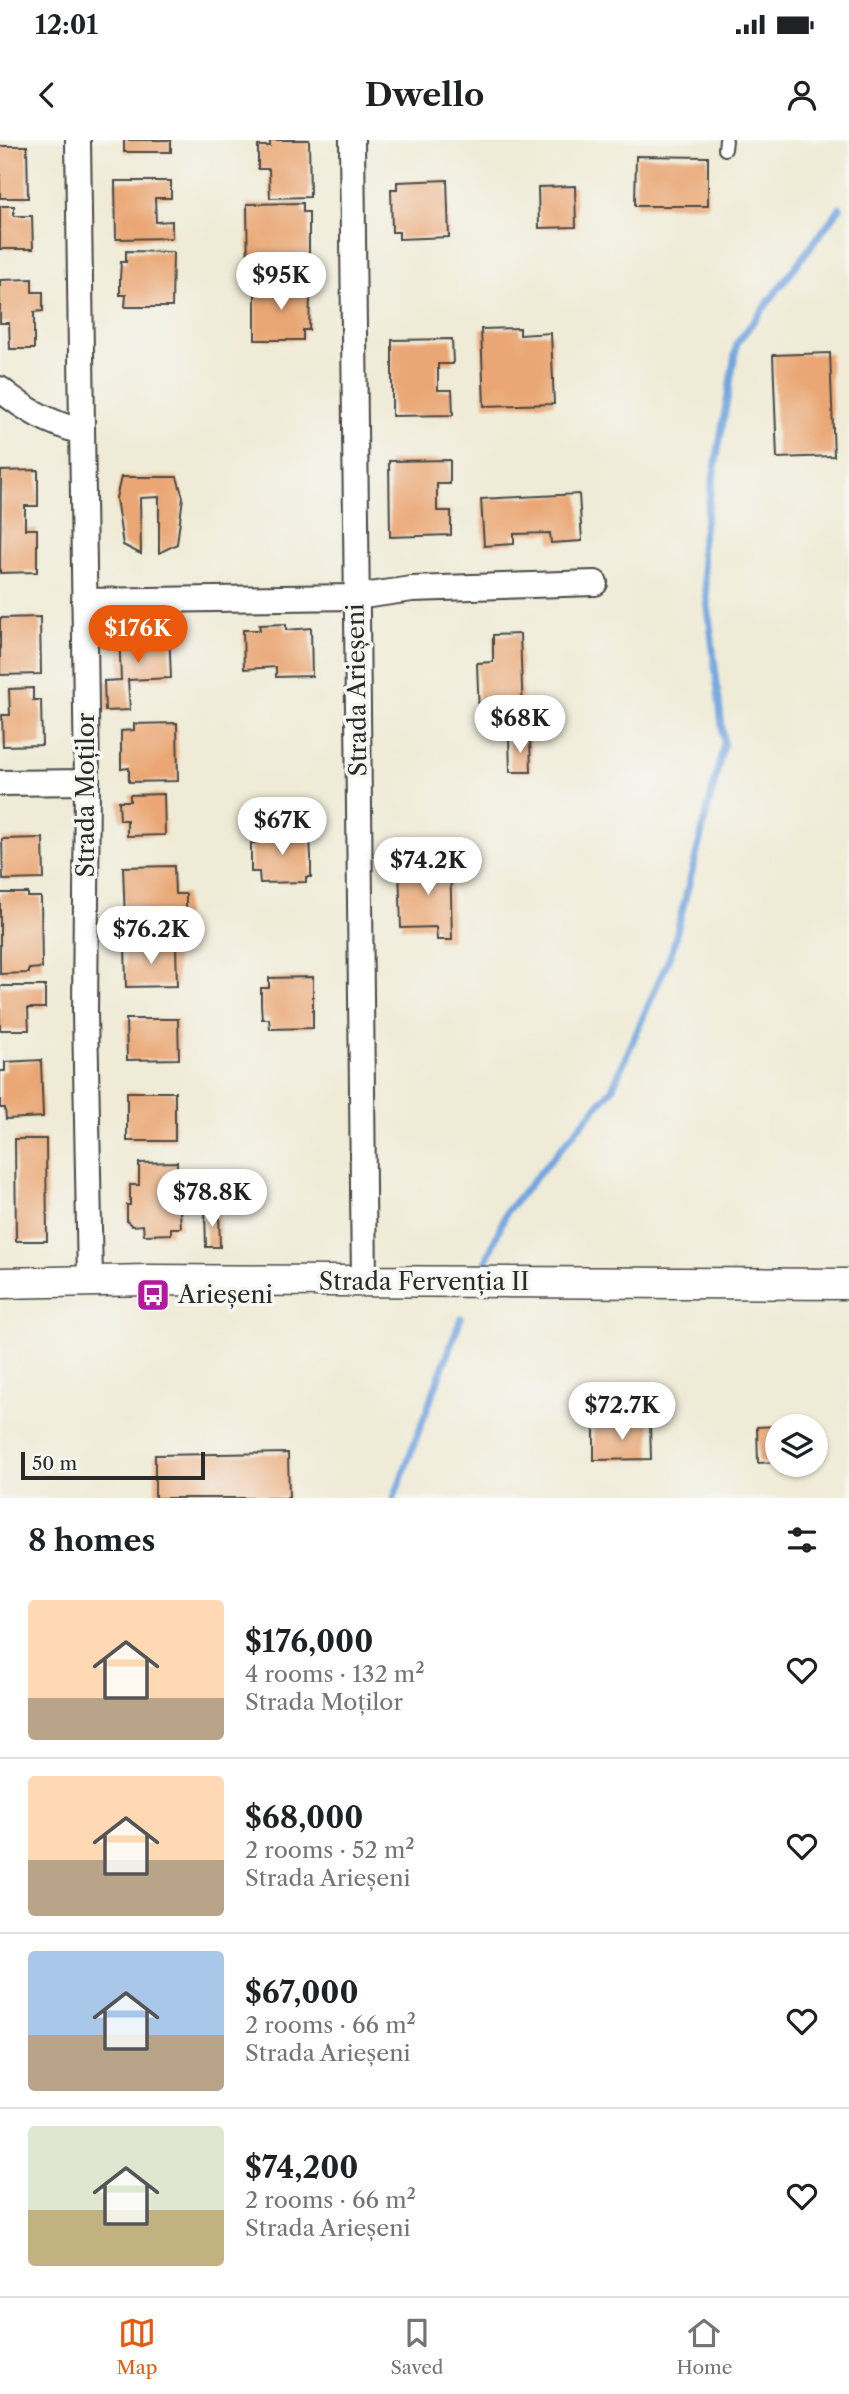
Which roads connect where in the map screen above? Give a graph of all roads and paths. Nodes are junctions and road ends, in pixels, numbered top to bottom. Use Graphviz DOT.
graph roads {
  1 [pos="78,140"];
  2 [pos="352,140"];
  3 [pos="0,389"];
  4 [pos="82,432"];
  5 [pos="595,583"];
  6 [pos="356,597"];
  7 [pos="84,601"];
  8 [pos="87,782"];
  9 [pos="0,783"];
  10 [pos="90,1281"];
  11 [pos="363,1282"];
  12 [pos="0,1283"];
  13 [pos="849,1284"];
  1 -- 4 [label="street, Strada Moților"];
  2 -- 6 [label="street, Strada Arieșeni"];
  3 -- 4 [label="street"];
  4 -- 7 [label="street, Strada Moților"];
  5 -- 6 [label="street"];
  6 -- 7 [label="street"];
  6 -- 11 [label="street, Strada Arieșeni"];
  7 -- 8 [label="street, Strada Moților"];
  8 -- 9 [label="street"];
  8 -- 10 [label="street, Strada Moților"];
  10 -- 11 [label="street, Strada Fervenția II"];
  10 -- 12 [label="street, Strada Fervenția II"];
  11 -- 13 [label="street, Strada Fervenția II"];
}
